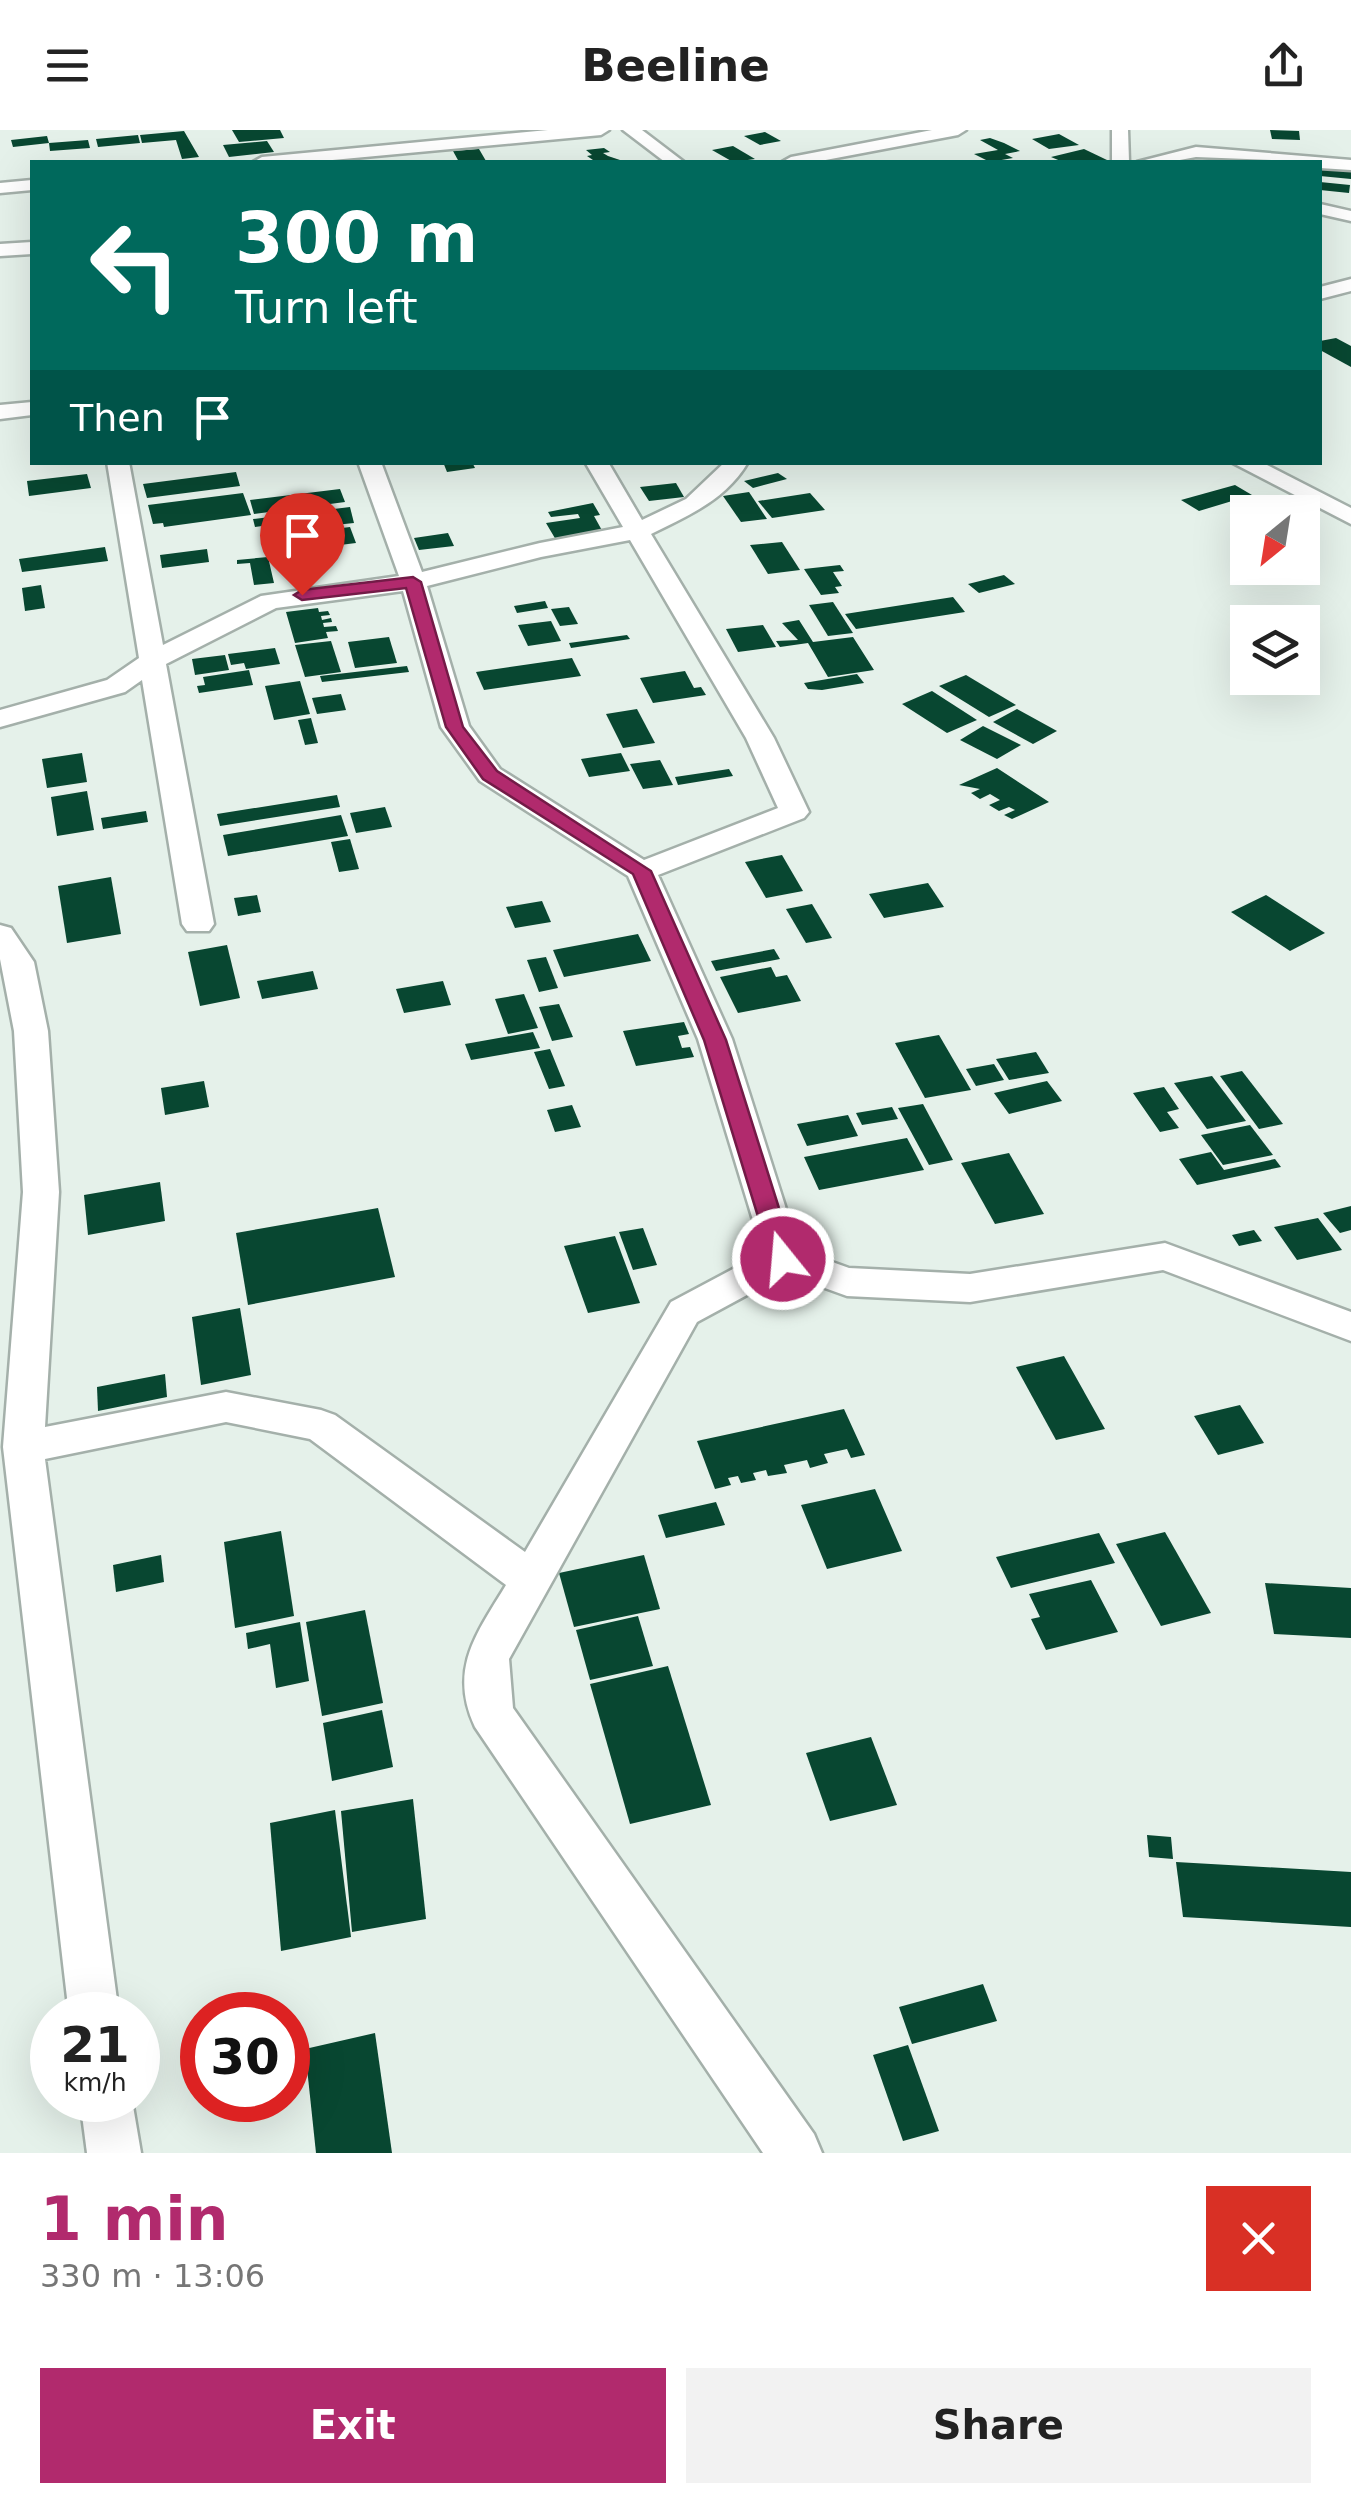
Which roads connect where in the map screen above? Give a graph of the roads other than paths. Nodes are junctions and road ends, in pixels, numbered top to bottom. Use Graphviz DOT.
graph roads {
  1 [pos="601,130"];
  2 [pos="630,130"];
  3 [pos="958,130"];
  4 [pos="1120,130"];
  5 [pos="1196,152"];
  6 [pos="313,155"];
  7 [pos="277,160"];
  8 [pos="672,160"];
  9 [pos="801,160"];
  10 [pos="1121,160"];
  11 [pos="1156,160"];
  12 [pos="1210,160"];
  13 [pos="1299,160"];
  14 [pos="1322,162"];
  15 [pos="1351,164"];
  16 [pos="30,184"];
  17 [pos="0,188"];
  18 [pos="1322,209"];
  19 [pos="1351,216"];
  20 [pos="30,248"];
  21 [pos="0,250"];
  22 [pos="1351,285"];
  23 [pos="1322,292"];
  24 [pos="30,409"];
  25 [pos="0,412"];
  26 [pos="118,465"];
  27 [pos="370,465"];
  28 [pos="598,465"];
  29 [pos="735,465"];
  30 [pos="1248,465"];
  31 [pos="1351,517"];
  32 [pos="636,532"];
  33 [pos="413,582"];
  34 [pos="151,660"];
  35 [pos="0,719"];
  36 [pos="641,871"];
  37 [pos="198,924"];
  38 [pos="0,935"];
  39 [pos="783,1259"];
  40 [pos="1351,1326"];
  41 [pos="23,1447"];
  42 [pos="534,1581"];
  43 [pos="91,1992"];
  44 [pos="109,2122"];
  45 [pos="114,2153"];
  46 [pos="795,2153"];
  1 -- 6 [label="street"];
  2 -- 8 [label="street"];
  3 -- 9 [label="street"];
  4 -- 10 [label="street"];
  5 -- 11 [label="street"];
  5 -- 12 [label="street"];
  5 -- 13 [label="street"];
  6 -- 7 [label="street"];
  14 -- 15 [label="street"];
  16 -- 17 [label="street"];
  18 -- 19 [label="street"];
  20 -- 21 [label="street"];
  22 -- 23 [label="street"];
  24 -- 25 [label="street"];
  26 -- 34 [label="street"];
  27 -- 33 [label="street"];
  28 -- 32 [label="street"];
  29 -- 32 [label="street"];
  30 -- 31 [label="street"];
  32 -- 33 [label="street"];
  32 -- 36 [label="street"];
  33 -- 34 [label="street"];
  33 -- 36 [label="street"];
  34 -- 35 [label="street"];
  34 -- 37 [label="street"];
  36 -- 39 [label="street"];
  38 -- 41 [label="street"];
  39 -- 40 [label="street"];
  39 -- 42 [label="street"];
  41 -- 42 [label="street"];
  41 -- 43 [label="street"];
  42 -- 46 [label="street"];
  44 -- 45 [label="street"];
}
